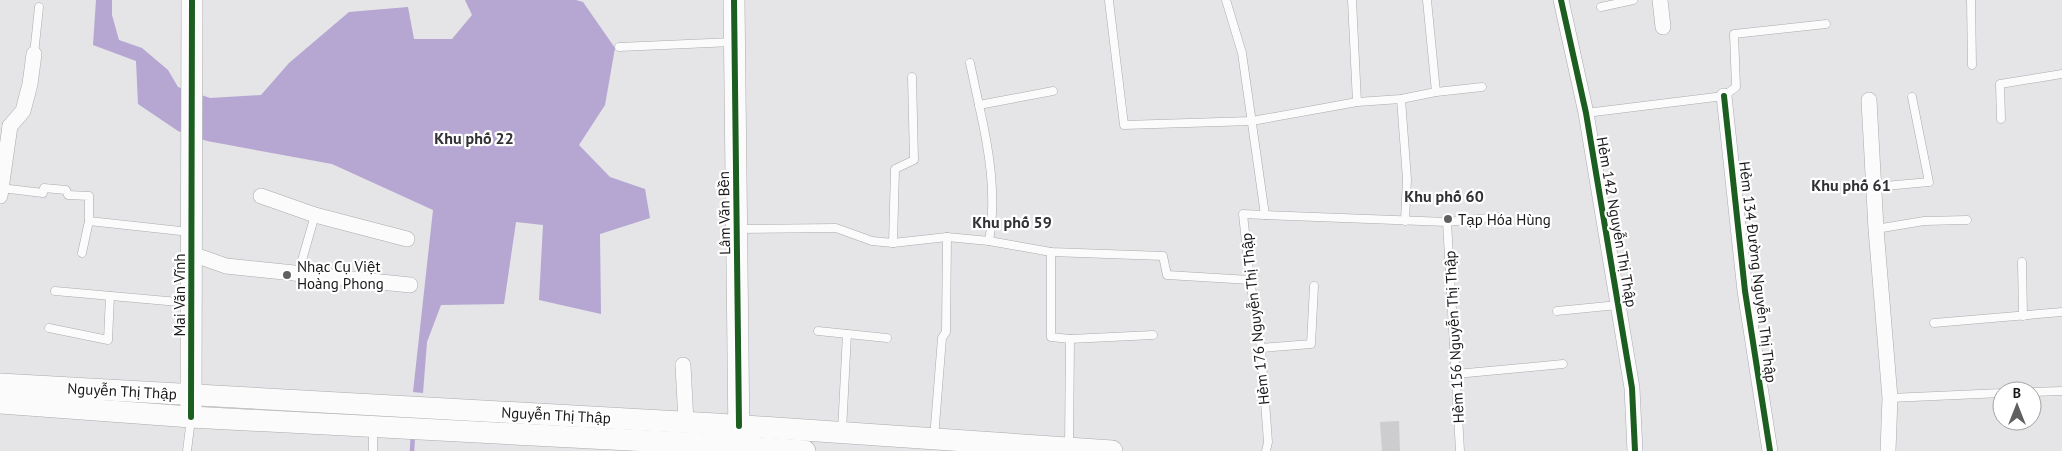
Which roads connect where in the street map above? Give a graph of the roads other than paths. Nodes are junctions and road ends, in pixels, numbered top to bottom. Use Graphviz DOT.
graph roads {
  1 [pos="192,0"];
  2 [pos="734,0"];
  3 [pos="1226,0"];
  4 [pos="1352,0"];
  5 [pos="1427,0"];
  6 [pos="1561,0"];
  7 [pos="1633,0"];
  8 [pos="1660,0"];
  9 [pos="1971,0"];
  10 [pos="1109,1"];
  11 [pos="40,7"];
  12 [pos="1601,7"];
  13 [pos="1826,24"];
  14 [pos="1663,27"];
  15 [pos="735,42"];
  16 [pos="619,46"];
  17 [pos="34,54"];
  18 [pos="970,63"];
  19 [pos="1972,65"];
  20 [pos="2062,74"];
  21 [pos="912,77"];
  22 [pos="1482,87"];
  23 [pos="1053,91"];
  24 [pos="1436,92"];
  25 [pos="1724,96"];
  26 [pos="1912,97"];
  27 [pos="1401,99"];
  28 [pos="1869,100"];
  29 [pos="1357,102"];
  30 [pos="979,105"];
  31 [pos="1586,112"];
  32 [pos="2001,119"];
  33 [pos="1252,120"];
  34 [pos="5,126"];
  35 [pos="1874,187"];
  36 [pos="0,192"];
  37 [pos="261,196"];
  38 [pos="315,215"];
  39 [pos="1265,215"];
  40 [pos="1499,217"];
  41 [pos="1967,220"];
  42 [pos="88,221"];
  43 [pos="1405,221"];
  44 [pos="1448,222"];
  45 [pos="737,229"];
  46 [pos="1876,230"];
  47 [pos="192,233"];
  48 [pos="947,237"];
  49 [pos="407,239"];
  50 [pos="989,241"];
  51 [pos="893,243"];
  52 [pos="1051,252"];
  53 [pos="82,253"];
  54 [pos="192,254"];
  55 [pos="2022,262"];
  56 [pos="298,274"];
  57 [pos="1250,280"];
  58 [pos="410,285"];
  59 [pos="1314,286"];
  60 [pos="55,290"];
  61 [pos="110,296"];
  62 [pos="192,303"];
  63 [pos="1618,306"];
  64 [pos="1557,311"];
  65 [pos="2062,312"];
  66 [pos="2023,316"];
  67 [pos="1934,323"];
  68 [pos="49,328"];
  69 [pos="818,331"];
  70 [pos="847,334"];
  71 [pos="1153,335"];
  72 [pos="887,338"];
  73 [pos="1070,339"];
  74 [pos="1261,348"];
  75 [pos="684,364"];
  76 [pos="1563,364"];
  77 [pos="1456,374"];
  78 [pos="0,384"];
  79 [pos="2062,391"];
  80 [pos="2042,392"];
  81 [pos="1992,393"];
  82 [pos="191,395"];
  83 [pos="1890,398"];
  84 [pos="0,402"];
  85 [pos="191,417"];
  86 [pos="435,419"];
  87 [pos="388,420"];
  88 [pos="686,422"];
  89 [pos="842,433"];
  90 [pos="933,440"];
  91 [pos="732,442"];
  92 [pos="1069,448"];
  93 [pos="777,450"];
  94 [pos="187,451"];
  95 [pos="373,451"];
  96 [pos="805,451"];
  97 [pos="1112,451"];
  98 [pos="1266,451"];
  99 [pos="1460,451"];
  100 [pos="1635,451"];
  101 [pos="1770,451"];
  102 [pos="1888,451"];
  1 -- 47 [label="main road, Mai Văn Vĩnh"];
  2 -- 15 [label="main road, Lâm Văn Bền"];
  3 -- 33 [label="lane, Hẻm 176 Nguyễn Thị Thập"];
  4 -- 29 [label="lane"];
  5 -- 24 [label="lane"];
  6 -- 31 [label="street, Hẻm 142 Nguyễn Thị Thập"];
  7 -- 12 [label="lane"];
  8 -- 14 [label="street"];
  9 -- 19 [label="lane"];
  10 -- 33 [label="lane"];
  11 -- 17 [label="lane"];
  13 -- 25 [label="lane"];
  15 -- 16 [label="lane"];
  15 -- 45 [label="main road, Lâm Văn Bền"];
  17 -- 34 [label="street"];
  18 -- 30 [label="lane"];
  20 -- 32 [label="lane"];
  21 -- 51 [label="lane"];
  22 -- 24 [label="lane"];
  23 -- 30 [label="lane"];
  24 -- 27 [label="lane"];
  25 -- 31 [label="lane"];
  25 -- 101 [label="street, Hẻm 134 Đường Nguyễn Thị Thập"];
  26 -- 35 [label="lane"];
  27 -- 29 [label="lane"];
  27 -- 43 [label="lane"];
  28 -- 35 [label="street"];
  29 -- 33 [label="lane"];
  30 -- 50 [label="lane"];
  31 -- 63 [label="street, Hẻm 142 Nguyễn Thị Thập"];
  33 -- 39 [label="lane, Hẻm 176 Nguyễn Thị Thập"];
  34 -- 36 [label="street"];
  35 -- 46 [label="street"];
  36 -- 42 [label="lane"];
  37 -- 38 [label="street"];
  38 -- 49 [label="street"];
  38 -- 56 [label="lane"];
  39 -- 43 [label="lane"];
  39 -- 57 [label="lane, Hẻm 176 Nguyễn Thị Thập"];
  40 -- 44 [label="lane"];
  41 -- 46 [label="lane"];
  42 -- 47 [label="lane"];
  42 -- 53 [label="lane"];
  43 -- 44 [label="lane"];
  44 -- 77 [label="lane, Hẻm 156 Nguyễn Thị Thập"];
  45 -- 51 [label="lane"];
  45 -- 91 [label="main road, Lâm Văn Bền"];
  46 -- 83 [label="street"];
  47 -- 54 [label="main road, Mai Văn Vĩnh"];
  48 -- 50 [label="lane"];
  48 -- 51 [label="lane"];
  48 -- 90 [label="lane"];
  50 -- 52 [label="lane"];
  52 -- 57 [label="lane"];
  52 -- 73 [label="lane"];
  54 -- 56 [label="street"];
  54 -- 62 [label="main road, Mai Văn Vĩnh"];
  55 -- 66 [label="lane"];
  56 -- 58 [label="street"];
  57 -- 74 [label="lane, Hẻm 176 Nguyễn Thị Thập"];
  59 -- 74 [label="lane"];
  60 -- 61 [label="lane"];
  61 -- 62 [label="lane"];
  61 -- 68 [label="lane"];
  62 -- 82 [label="main road, Mai Văn Vĩnh"];
  63 -- 64 [label="lane"];
  63 -- 100 [label="street, Hẻm 142 Nguyễn Thị Thập"];
  65 -- 66 [label="lane"];
  66 -- 67 [label="lane"];
  69 -- 70 [label="lane"];
  70 -- 72 [label="lane"];
  70 -- 89 [label="lane"];
  71 -- 73 [label="lane"];
  73 -- 92 [label="lane"];
  74 -- 98 [label="lane, Hẻm 176 Nguyễn Thị Thập"];
  75 -- 88 [label="street"];
  76 -- 77 [label="lane"];
  77 -- 99 [label="lane, Hẻm 156 Nguyễn Thị Thập"];
  78 -- 82 [label="main road, Nguyễn Thị Thập"];
  79 -- 80 [label="lane"];
  81 -- 83 [label="lane"];
  82 -- 85 [label="main road, Mai Văn Vĩnh"];
  82 -- 87 [label="main road, Nguyễn Thị Thập"];
  83 -- 102 [label="street"];
  84 -- 85 [label="main road, Nguyễn Thị Thập"];
  85 -- 87 [label="main road, Nguyễn Thị Thập"];
  85 -- 94 [label="lane"];
  86 -- 87 [label="main road, Nguyễn Thị Thập"];
  86 -- 88 [label="main road, Nguyễn Thị Thập"];
  86 -- 91 [label="main road, Nguyễn Thị Thập"];
  87 -- 95 [label="lane"];
  88 -- 91 [label="main road, Nguyễn Thị Thập"];
  89 -- 90 [label="main road, Nguyễn Thị Thập"];
  89 -- 91 [label="main road, Nguyễn Thị Thập"];
  90 -- 92 [label="main road, Nguyễn Thị Thập"];
  91 -- 93 [label="main road, Nguyễn Thị Thập"];
  92 -- 97 [label="main road, Nguyễn Thị Thập"];
  93 -- 96 [label="main road, Nguyễn Thị Thập"];
}
